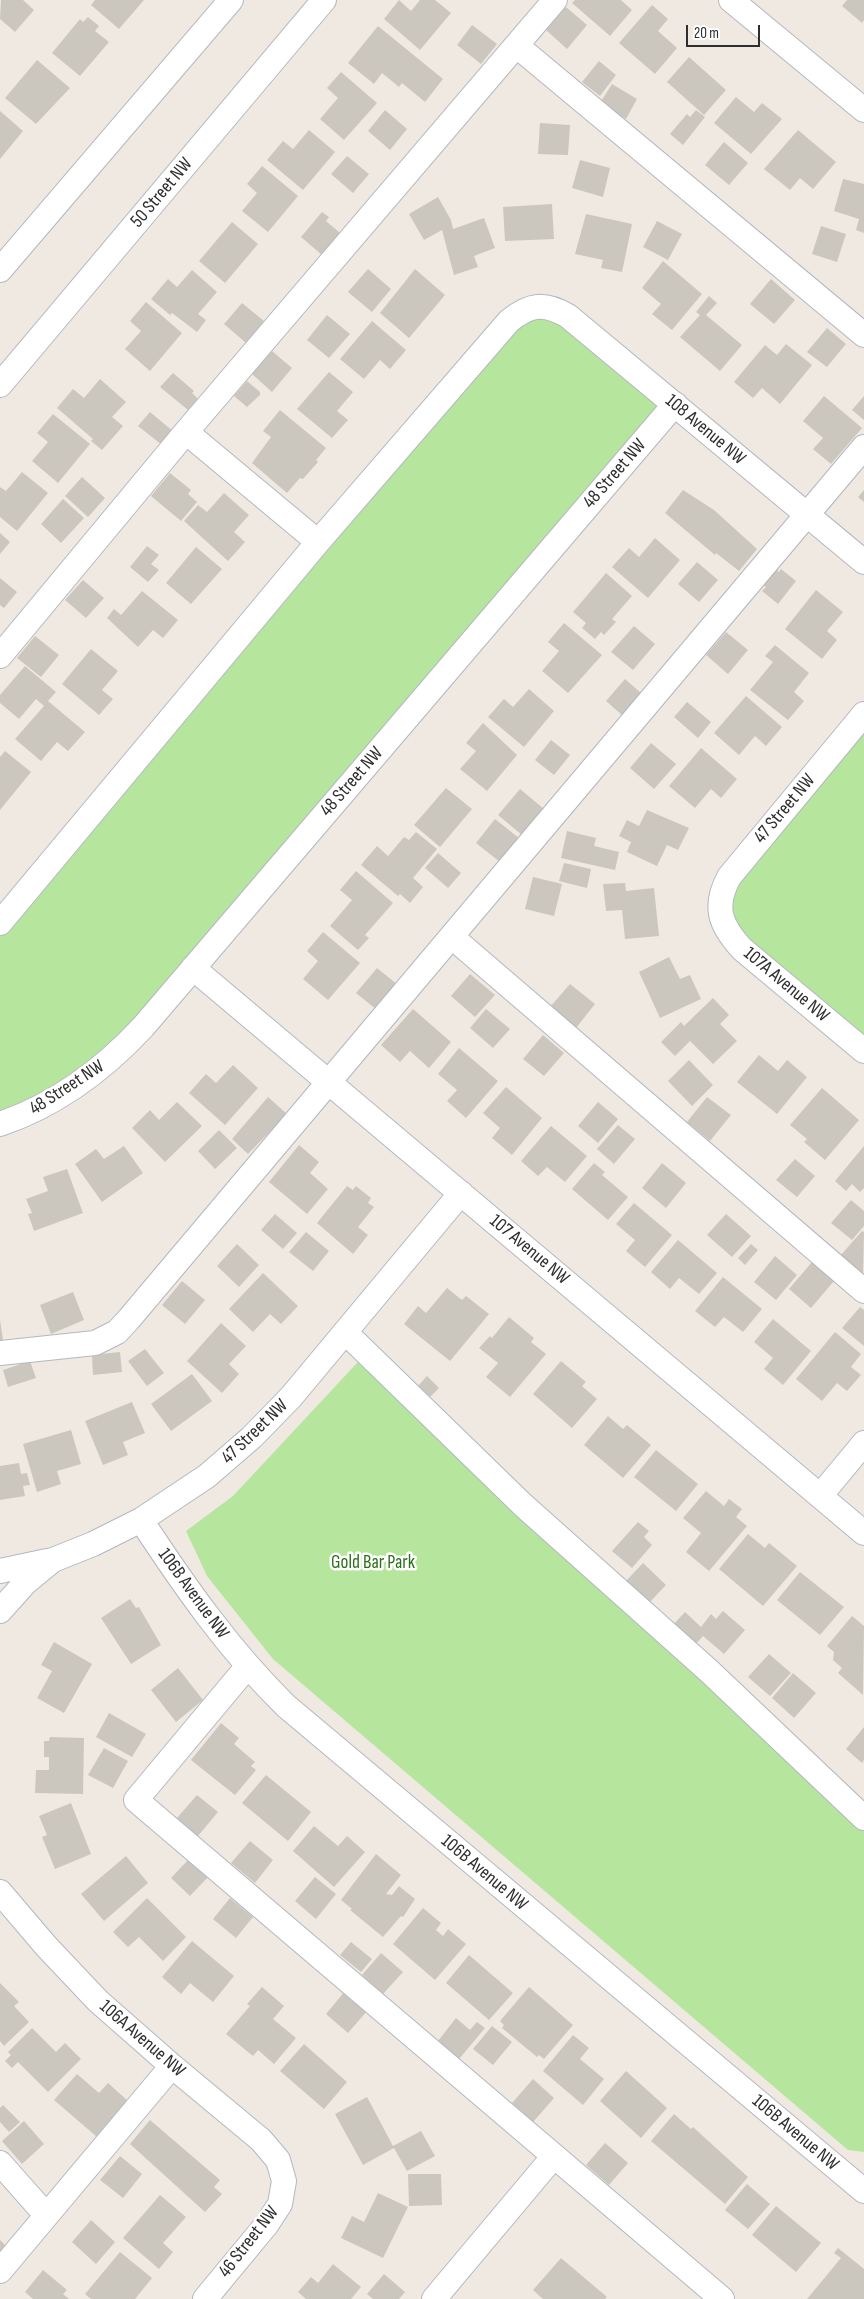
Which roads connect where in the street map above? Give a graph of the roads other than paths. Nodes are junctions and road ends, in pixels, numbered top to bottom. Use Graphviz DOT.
graph roads {
  1 [pos="232,0"];
  2 [pos="324,0"];
  3 [pos="555,0"];
  4 [pos="731,0"];
  5 [pos="517,46"];
  6 [pos="864,110"];
  7 [pos="0,270"];
  8 [pos="864,335"];
  9 [pos="0,386"];
  10 [pos="675,404"];
  11 [pos="186,432"];
  12 [pos="864,446"];
  13 [pos="807,514"];
  14 [pos="318,542"];
  15 [pos="864,562"];
  16 [pos="0,656"];
  17 [pos="864,714"];
  18 [pos="720,911"];
  19 [pos="0,923"];
  20 [pos="452,937"];
  21 [pos="193,968"];
  22 [pos="864,1051"];
  23 [pos="329,1081"];
  24 [pos="0,1124"];
  25 [pos="461,1193"];
  26 [pos="864,1291"];
  27 [pos="345,1332"];
  28 [pos="0,1353"];
  29 [pos="864,1443"];
  30 [pos="820,1496"];
  31 [pos="141,1520"];
  32 [pos="864,1533"];
  33 [pos="53,1560"];
  34 [pos="0,1571"];
  35 [pos="0,1612"];
  36 [pos="247,1666"];
  37 [pos="864,1818"];
  38 [pos="0,1892"];
  39 [pos="172,2066"];
  40 [pos="554,2156"];
  41 [pos="0,2163"];
  42 [pos="284,2180"];
  43 [pos="864,2191"];
  44 [pos="46,2215"];
  45 [pos="0,2271"];
  46 [pos="205,2299"];
  47 [pos="434,2299"];
  48 [pos="722,2299"];
  1 -- 7 [label="street"];
  2 -- 9 [label="street, 50 Street NW"];
  3 -- 5 [label="street"];
  4 -- 6 [label="street"];
  5 -- 8 [label="street"];
  5 -- 11 [label="street"];
  10 -- 13 [label="street, 108 Avenue NW"];
  10 -- 14 [label="street, 108 Avenue NW"];
  10 -- 21 [label="street, 48 Street NW"];
  11 -- 14 [label="street"];
  11 -- 16 [label="street"];
  12 -- 13 [label="street"];
  13 -- 15 [label="street, 108 Avenue NW"];
  13 -- 20 [label="street"];
  14 -- 19 [label="street"];
  17 -- 18 [label="street, 47 Street NW"];
  18 -- 22 [label="street, 107A Avenue NW"];
  20 -- 23 [label="street"];
  20 -- 26 [label="street"];
  21 -- 23 [label="street, 107 Avenue NW"];
  21 -- 24 [label="street, 48 Street NW"];
  23 -- 25 [label="street, 107 Avenue NW"];
  23 -- 28 [label="street"];
  25 -- 27 [label="street, 47 Street NW"];
  25 -- 30 [label="street, 107 Avenue NW"];
  27 -- 31 [label="street, 47 Street NW"];
  27 -- 37 [label="street"];
  29 -- 30 [label="street"];
  30 -- 32 [label="street, 107 Avenue NW"];
  31 -- 33 [label="street, 47 Street NW"];
  31 -- 36 [label="street, 106B Avenue NW"];
  33 -- 34 [label="street"];
  33 -- 35 [label="street, 47 Street NW"];
  36 -- 40 [label="street"];
  36 -- 43 [label="street, 106B Avenue NW"];
  38 -- 39 [label="street, 106A Avenue NW"];
  39 -- 42 [label="street, 106A Avenue NW"];
  39 -- 44 [label="street"];
  40 -- 47 [label="street"];
  40 -- 48 [label="street"];
  41 -- 44 [label="street"];
  42 -- 46 [label="street, 46 Street NW"];
  44 -- 45 [label="street"];
}
